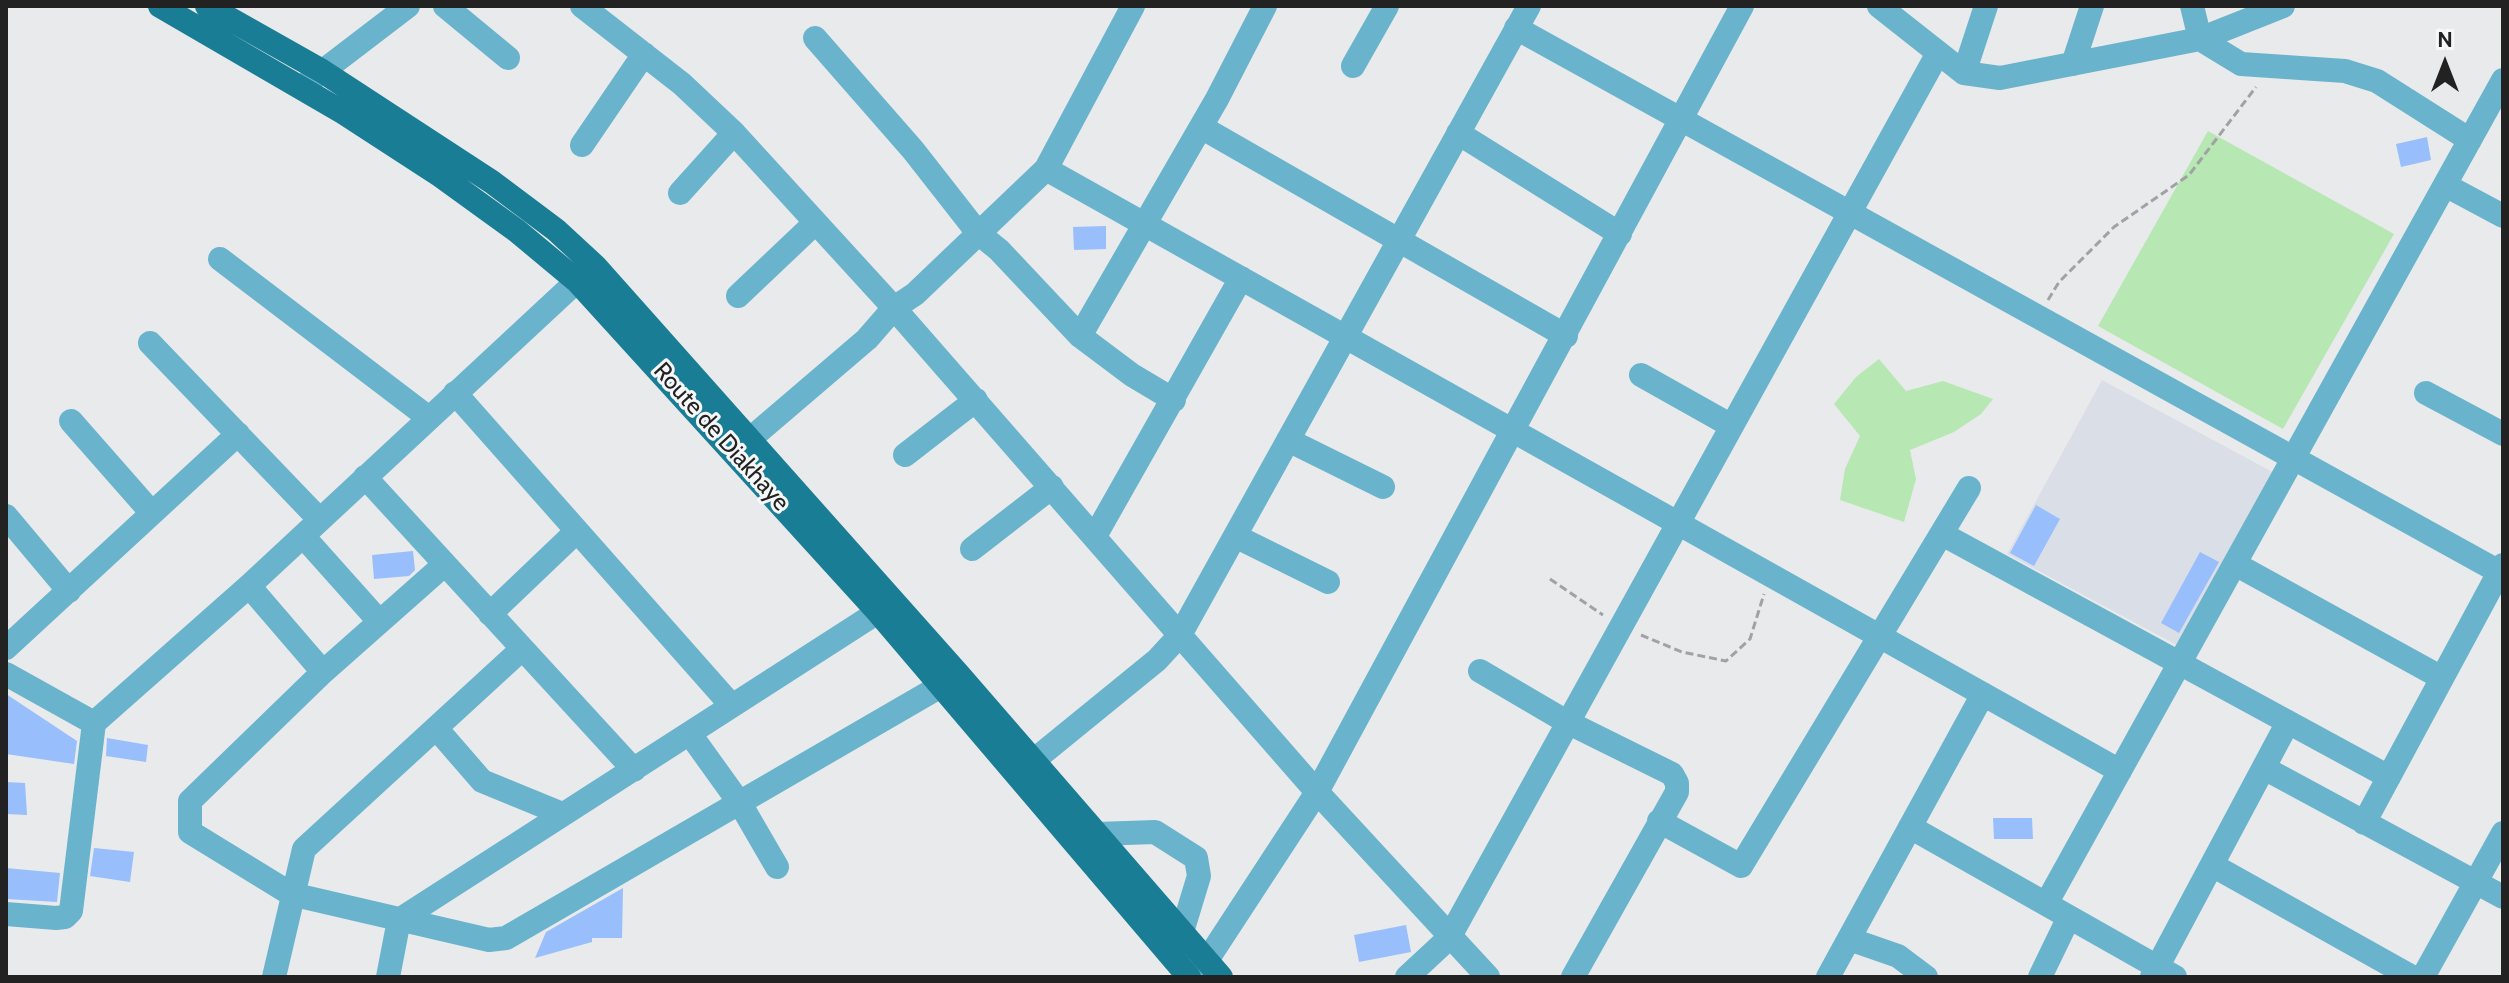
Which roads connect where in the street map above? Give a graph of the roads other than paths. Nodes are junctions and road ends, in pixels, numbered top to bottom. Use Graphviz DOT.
graph roads {
  1 [pos="160,6"];
  2 [pos="207,6"];
  3 [pos="408,6"];
  4 [pos="445,6"];
  5 [pos="1133,6"];
  6 [pos="1265,6"];
  7 [pos="1387,6"];
  8 [pos="1529,6"];
  9 [pos="1742,6"];
  10 [pos="1879,6"];
  11 [pos="1986,6"];
  12 [pos="2092,6"];
  13 [pos="2192,6"];
  14 [pos="2283,6"];
  15 [pos="598,10"];
  16 [pos="1516,28"];
  17 [pos="815,38"];
  18 [pos="2200,39"];
  19 [pos="1938,53"];
  20 [pos="644,54"];
  21 [pos="508,58"];
  22 [pos="2073,64"];
  23 [pos="1353,66"];
  24 [pos="322,71"];
  25 [pos="1964,73"];
  26 [pos="302,87"];
  27 [pos="2502,87"];
  28 [pos="1682,120"];
  29 [pos="1201,127"];
  30 [pos="734,133"];
  31 [pos="1458,133"];
  32 [pos="2470,140"];
  33 [pos="582,145"];
  34 [pos="1046,169"];
  35 [pos="2445,185"];
  36 [pos="680,193"];
  37 [pos="1849,212"];
  38 [pos="2503,216"];
  39 [pos="815,223"];
  40 [pos="1145,225"];
  41 [pos="978,233"];
  42 [pos="1620,234"];
  43 [pos="1399,239"];
  44 [pos="220,259"];
  45 [pos="1241,278"];
  46 [pos="577,281"];
  47 [pos="738,296"];
  48 [pos="894,308"];
  49 [pos="1080,336"];
  50 [pos="1566,336"];
  51 [pos="1345,337"];
  52 [pos="150,343"];
  53 [pos="1641,375"];
  54 [pos="455,393"];
  55 [pos="2426,393"];
  56 [pos="976,400"];
  57 [pos="1174,400"];
  58 [pos="429,418"];
  59 [pos="71,421"];
  60 [pos="1730,425"];
  61 [pos="1514,431"];
  62 [pos="238,434"];
  63 [pos="2503,434"];
  64 [pos="750,439"];
  65 [pos="1288,440"];
  66 [pos="905,455"];
  67 [pos="2293,458"];
  68 [pos="365,477"];
  69 [pos="1052,487"];
  70 [pos="1383,487"];
  71 [pos="1969,488"];
  72 [pos="151,512"];
  73 [pos="6,516"];
  74 [pos="1676,522"];
  75 [pos="311,527"];
  76 [pos="577,531"];
  77 [pos="1942,534"];
  78 [pos="1095,536"];
  79 [pos="1235,536"];
  80 [pos="972,549"];
  81 [pos="2235,564"];
  82 [pos="444,565"];
  83 [pos="2502,571"];
  84 [pos="1328,582"];
  85 [pos="249,586"];
  86 [pos="69,591"];
  87 [pos="878,612"];
  88 [pos="490,614"];
  89 [pos="378,620"];
  90 [pos="1180,635"];
  91 [pos="1882,638"];
  92 [pos="6,648"];
  93 [pos="522,649"];
  94 [pos="2180,663"];
  95 [pos="1480,671"];
  96 [pos="323,672"];
  97 [pos="6,674"];
  98 [pos="2442,678"];
  99 [pos="939,687"];
  100 [pos="1983,694"];
  101 [pos="732,706"];
  102 [pos="1567,722"];
  103 [pos="2288,722"];
  104 [pos="94,723"];
  105 [pos="436,728"];
  106 [pos="690,734"];
  107 [pos="1033,761"];
  108 [pos="2264,768"];
  109 [pos="634,770"];
  110 [pos="2120,771"];
  111 [pos="2389,777"];
  112 [pos="1317,792"];
  113 [pos="741,805"];
  114 [pos="560,813"];
  115 [pos="1659,821"];
  116 [pos="2364,823"];
  117 [pos="1910,827"];
  118 [pos="2503,833"];
  119 [pos="1097,834"];
  120 [pos="2212,865"];
  121 [pos="777,867"];
  122 [pos="2475,883"];
  123 [pos="291,894"];
  124 [pos="2503,897"];
  125 [pos="2046,904"];
  126 [pos="6,914"];
  127 [pos="2069,917"];
  128 [pos="399,920"];
  129 [pos="1182,932"];
  130 [pos="1449,938"];
  131 [pos="1849,939"];
  132 [pos="1203,973"];
  133 [pos="2162,974"];
  134 [pos="274,977"];
  135 [pos="388,977"];
  136 [pos="1407,977"];
  137 [pos="1488,977"];
  138 [pos="1573,977"];
  139 [pos="1828,977"];
  140 [pos="1926,977"];
  141 [pos="2040,977"];
  142 [pos="2412,977"];
  143 [pos="2423,977"];
  1 -- 26 [label="main road, Route de Diakhaye"];
  2 -- 24 [label="main road, Route de Diakhaye"];
  3 -- 24 [label="street"];
  4 -- 21 [label="street"];
  5 -- 34 [label="street"];
  6 -- 29 [label="street"];
  7 -- 23 [label="street"];
  8 -- 16 [label="street"];
  9 -- 28 [label="street"];
  10 -- 19 [label="street"];
  11 -- 25 [label="street"];
  12 -- 22 [label="street"];
  13 -- 18 [label="street"];
  14 -- 18 [label="street"];
  15 -- 20 [label="street"];
  16 -- 28 [label="street"];
  16 -- 31 [label="street"];
  17 -- 41 [label="street"];
  18 -- 22 [label="street"];
  18 -- 32 [label="street"];
  19 -- 25 [label="street"];
  19 -- 37 [label="street"];
  20 -- 30 [label="street"];
  20 -- 33 [label="street"];
  22 -- 25 [label="street"];
  24 -- 26 [label="street"];
  24 -- 64 [label="main road, Route de Diakhaye"];
  26 -- 46 [label="main road, Route de Diakhaye"];
  27 -- 32 [label="street"];
  28 -- 37 [label="street"];
  28 -- 42 [label="street"];
  29 -- 40 [label="street"];
  29 -- 43 [label="street"];
  30 -- 36 [label="street"];
  30 -- 39 [label="street"];
  31 -- 42 [label="street"];
  31 -- 43 [label="street"];
  32 -- 35 [label="street"];
  34 -- 40 [label="street"];
  34 -- 41 [label="street"];
  35 -- 38 [label="street"];
  35 -- 67 [label="street"];
  37 -- 60 [label="street"];
  37 -- 67 [label="street"];
  39 -- 47 [label="street"];
  39 -- 48 [label="street"];
  40 -- 45 [label="street"];
  40 -- 49 [label="street"];
  41 -- 48 [label="street"];
  41 -- 49 [label="street"];
  42 -- 50 [label="street"];
  43 -- 50 [label="street"];
  43 -- 51 [label="street"];
  44 -- 58 [label="street"];
  45 -- 51 [label="street"];
  45 -- 57 [label="street"];
  46 -- 54 [label="street"];
  46 -- 87 [label="main road, Route de Diakhaye"];
  48 -- 56 [label="street"];
  48 -- 64 [label="street"];
  49 -- 57 [label="street"];
  50 -- 61 [label="street"];
  51 -- 61 [label="street"];
  51 -- 65 [label="street"];
  52 -- 62 [label="street"];
  53 -- 60 [label="street"];
  54 -- 58 [label="street"];
  54 -- 76 [label="street"];
  55 -- 63 [label="street"];
  56 -- 66 [label="street"];
  56 -- 69 [label="street"];
  57 -- 78 [label="street"];
  58 -- 68 [label="street"];
  59 -- 72 [label="street"];
  60 -- 74 [label="street"];
  61 -- 74 [label="street"];
  61 -- 112 [label="street"];
  62 -- 72 [label="street"];
  62 -- 75 [label="street"];
  64 -- 107 [label="main road, Route de Diakhaye"];
  65 -- 70 [label="street"];
  65 -- 79 [label="street"];
  67 -- 81 [label="street"];
  67 -- 83 [label="street"];
  68 -- 75 [label="street"];
  68 -- 82 [label="street"];
  69 -- 78 [label="street"];
  69 -- 80 [label="street"];
  71 -- 77 [label="street"];
  72 -- 86 [label="street"];
  73 -- 86 [label="street"];
  74 -- 91 [label="street"];
  74 -- 102 [label="street"];
  75 -- 85 [label="street"];
  75 -- 89 [label="street"];
  76 -- 88 [label="street"];
  76 -- 101 [label="street"];
  77 -- 91 [label="street"];
  77 -- 94 [label="street"];
  78 -- 90 [label="street"];
  79 -- 84 [label="street"];
  79 -- 90 [label="street"];
  81 -- 94 [label="street"];
  81 -- 98 [label="street"];
  82 -- 88 [label="street"];
  82 -- 89 [label="street"];
  83 -- 98 [label="street"];
  85 -- 96 [label="street"];
  85 -- 104 [label="street"];
  86 -- 92 [label="street"];
  87 -- 99 [label="main road, Route de Diakhaye"];
  87 -- 101 [label="street"];
  88 -- 93 [label="street"];
  89 -- 96 [label="street"];
  90 -- 107 [label="street"];
  90 -- 112 [label="street"];
  91 -- 100 [label="street"];
  91 -- 115 [label="street"];
  93 -- 105 [label="street"];
  93 -- 109 [label="street"];
  94 -- 103 [label="street"];
  94 -- 110 [label="street"];
  95 -- 102 [label="street"];
  96 -- 123 [label="street"];
  97 -- 104 [label="street"];
  98 -- 111 [label="street"];
  99 -- 113 [label="street"];
  99 -- 132 [label="main road, Route de Diakhaye"];
  100 -- 110 [label="street"];
  100 -- 117 [label="street"];
  101 -- 106 [label="street"];
  102 -- 115 [label="street"];
  102 -- 130 [label="street"];
  103 -- 108 [label="street"];
  103 -- 111 [label="street"];
  104 -- 126 [label="street"];
  105 -- 114 [label="street"];
  105 -- 123 [label="street"];
  106 -- 109 [label="street"];
  106 -- 113 [label="street"];
  107 -- 119 [label="main road, Route de Diakhaye"];
  108 -- 116 [label="street"];
  108 -- 120 [label="street"];
  109 -- 114 [label="street"];
  110 -- 125 [label="street"];
  111 -- 116 [label="street"];
  112 -- 130 [label="street"];
  112 -- 132 [label="street"];
  113 -- 121 [label="street"];
  113 -- 128 [label="street"];
  114 -- 128 [label="street"];
  115 -- 138 [label="street"];
  116 -- 122 [label="street"];
  117 -- 125 [label="street"];
  117 -- 131 [label="street"];
  118 -- 122 [label="street"];
  119 -- 129 [label="main road, Route de Diakhaye"];
  119 -- 129 [label="street"];
  120 -- 133 [label="street"];
  120 -- 142 [label="street"];
  122 -- 124 [label="street"];
  122 -- 143 [label="street"];
  123 -- 128 [label="street"];
  123 -- 134 [label="street"];
  125 -- 127 [label="street"];
  127 -- 133 [label="street"];
  127 -- 141 [label="street"];
  128 -- 135 [label="street"];
  129 -- 132 [label="main road, Route de Diakhaye"];
  130 -- 136 [label="street"];
  130 -- 137 [label="street"];
  131 -- 139 [label="street"];
  131 -- 140 [label="street"];
}
